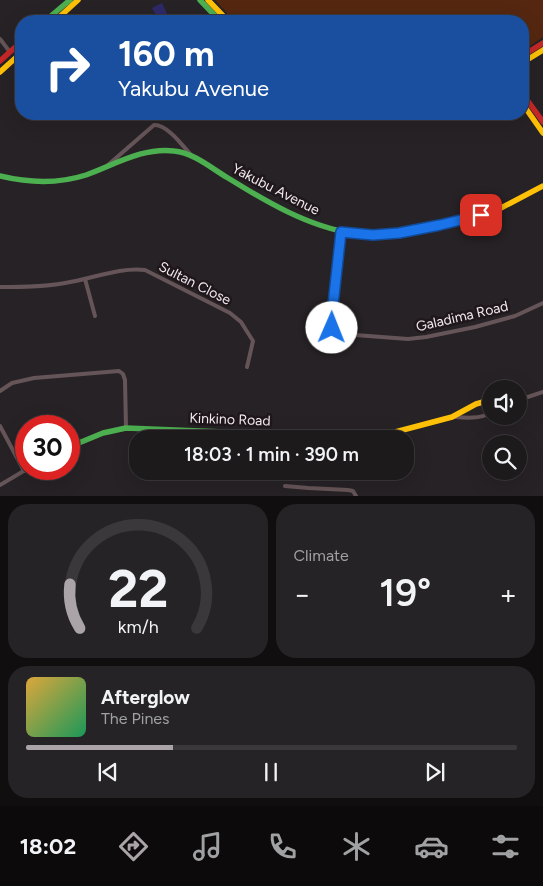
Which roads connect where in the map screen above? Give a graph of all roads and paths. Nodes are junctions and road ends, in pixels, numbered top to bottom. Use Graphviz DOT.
graph roads {
  1 [pos="70,0"];
  2 [pos="78,0"];
  3 [pos="200,0"];
  4 [pos="208,0"];
  5 [pos="52,15"];
  6 [pos="62,15"];
  7 [pos="214,15"];
  8 [pos="222,15"];
  9 [pos="0,39"];
  10 [pos="543,43"];
  11 [pos="15,47"];
  12 [pos="543,50"];
  13 [pos="10,52"];
  14 [pos="529,52"];
  15 [pos="15,58"];
  16 [pos="529,59"];
  17 [pos="0,62"];
  18 [pos="0,72"];
  19 [pos="529,103"];
  20 [pos="529,113"];
  21 [pos="543,122"];
  22 [pos="543,133"];
  23 [pos="191,155"];
  24 [pos="105,167"];
  25 [pos="0,176"];
  26 [pos="543,186"];
  27 [pos="341,232"];
  28 [pos="85,279"];
  29 [pos="0,287"];
  30 [pos="543,303"];
  31 [pos="95,316"];
  32 [pos="246,367"];
  33 [pos="0,391"];
  34 [pos="543,392"];
  35 [pos="527,397"];
  36 [pos="482,402"];
  37 [pos="452,417"];
  38 [pos="482,417"];
  39 [pos="0,426"];
  40 [pos="126,428"];
  41 [pos="80,443"];
  42 [pos="15,451"];
  43 [pos="15,476"];
  44 [pos="0,485"];
  45 [pos="286,486"];
  46 [pos="356,496"];
  1 -- 5 [label="street"];
  2 -- 6 [label="street"];
  3 -- 7 [label="street"];
  4 -- 8 [label="street"];
  9 -- 13 [label="street"];
  10 -- 14 [label="street"];
  11 -- 13 [label="street"];
  12 -- 16 [label="street"];
  13 -- 17 [label="street"];
  15 -- 18 [label="street"];
  19 -- 21 [label="street"];
  20 -- 22 [label="street"];
  23 -- 24 [label="street, Yakubu Avenue"];
  23 -- 24 [label="street"];
  23 -- 27 [label="street, Yakubu Avenue"];
  24 -- 25 [label="street, Yakubu Avenue"];
  26 -- 27 [label="street, Yakubu Avenue"];
  27 -- 30 [label="street, Galadima Road"];
  28 -- 29 [label="street, Sultan Close"];
  28 -- 31 [label="street"];
  28 -- 32 [label="street, Sultan Close"];
  33 -- 40 [label="street"];
  34 -- 35 [label="street"];
  36 -- 37 [label="street, Kinkino Road"];
  37 -- 38 [label="street, Kinkino Road"];
  37 -- 40 [label="street, Kinkino Road"];
  39 -- 42 [label="street"];
  40 -- 41 [label="street, Kinkino Road"];
  43 -- 44 [label="street"];
  45 -- 46 [label="street"];
}
